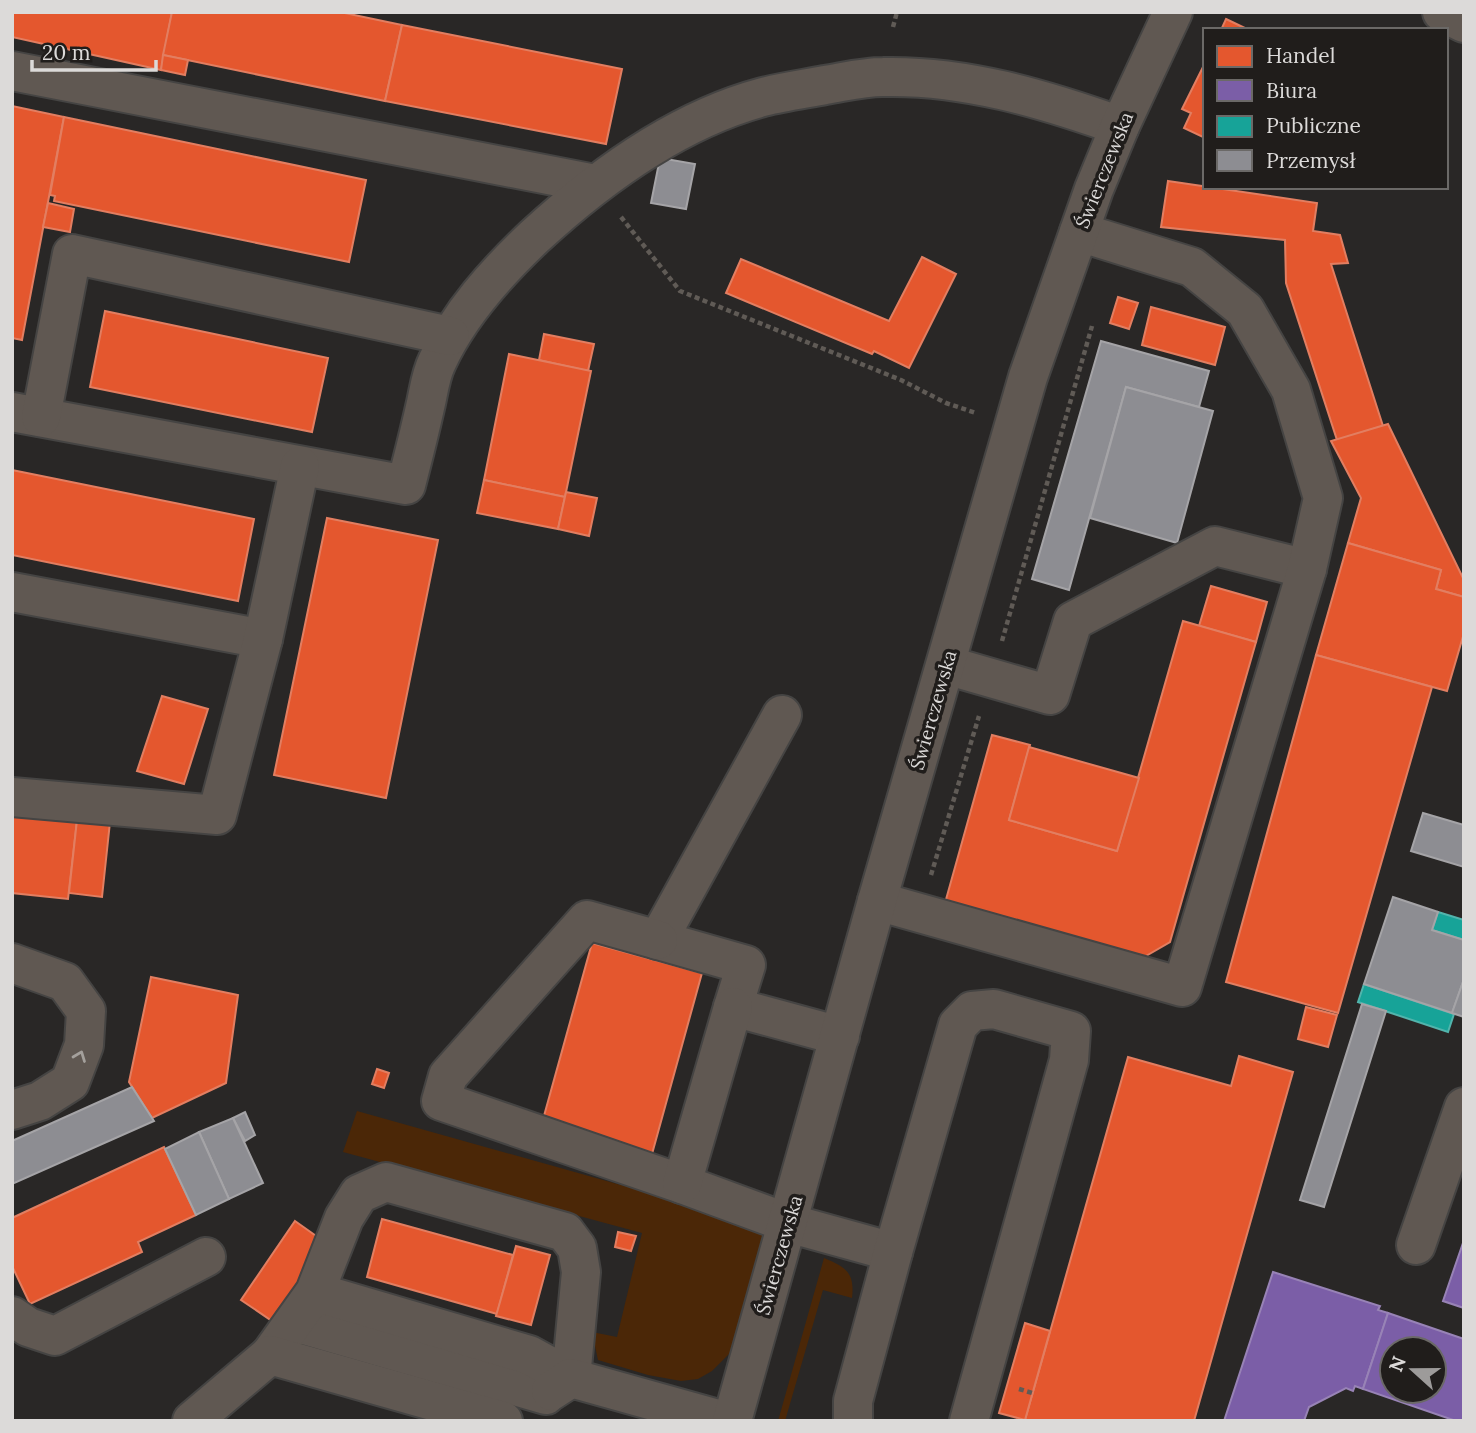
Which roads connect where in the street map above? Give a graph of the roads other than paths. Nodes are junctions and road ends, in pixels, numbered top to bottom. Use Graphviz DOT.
graph roads {
  1 [pos="1173,12"];
  2 [pos="1442,12"];
  3 [pos="1464,23"];
  4 [pos="12,71"];
  5 [pos="1120,126"];
  6 [pos="595,184"];
  7 [pos="1079,232"];
  8 [pos="450,336"];
  9 [pos="26,414"];
  10 [pos="300,466"];
  11 [pos="1307,569"];
  12 [pos="12,592"];
  13 [pos="263,639"];
  14 [pos="946,665"];
  15 [pos="782,715"];
  16 [pos="12,797"];
  17 [pos="877,901"];
  18 [pos="658,940"];
  19 [pos="12,963"];
  20 [pos="733,1007"];
  21 [pos="840,1036"];
  22 [pos="1464,1107"];
  23 [pos="12,1110"];
  24 [pos="682,1184"];
  25 [pos="788,1223"];
  26 [pos="1416,1245"];
  27 [pos="893,1252"];
  28 [pos="206,1256"];
  29 [pos="305,1307"];
  30 [pos="12,1316"];
  31 [pos="270,1355"];
  32 [pos="559,1386"];
  33 [pos="192,1421"];
  34 [pos="505,1421"];
  35 [pos="724,1421"];
  36 [pos="732,1421"];
  37 [pos="853,1421"];
  38 [pos="969,1421"];
  1 -- 5 [label="street, Świerczewska"];
  2 -- 3 [label="street"];
  4 -- 6 [label="street"];
  5 -- 6 [label="street"];
  5 -- 7 [label="street, Świerczewska"];
  6 -- 8 [label="street"];
  7 -- 11 [label="street"];
  7 -- 14 [label="street, Świerczewska"];
  8 -- 9 [label="street"];
  8 -- 10 [label="street"];
  9 -- 10 [label="street"];
  10 -- 13 [label="street"];
  11 -- 14 [label="street"];
  11 -- 17 [label="street"];
  12 -- 13 [label="street"];
  13 -- 16 [label="street"];
  14 -- 17 [label="street, Świerczewska"];
  15 -- 18 [label="street"];
  17 -- 21 [label="street, Świerczewska"];
  18 -- 20 [label="street"];
  18 -- 24 [label="street"];
  23 -- 19 [label="street, one-way"];
  20 -- 21 [label="street"];
  20 -- 24 [label="street"];
  21 -- 25 [label="street, Świerczewska"];
  22 -- 26 [label="street"];
  24 -- 25 [label="street"];
  25 -- 27 [label="street"];
  25 -- 36 [label="street, Świerczewska"];
  27 -- 37 [label="street"];
  27 -- 38 [label="street"];
  28 -- 30 [label="street"];
  29 -- 31 [label="street"];
  29 -- 32 [label="street"];
  29 -- 32 [label="street"];
  31 -- 33 [label="street"];
  31 -- 34 [label="street"];
  32 -- 34 [label="street"];
  32 -- 35 [label="street"];
}
